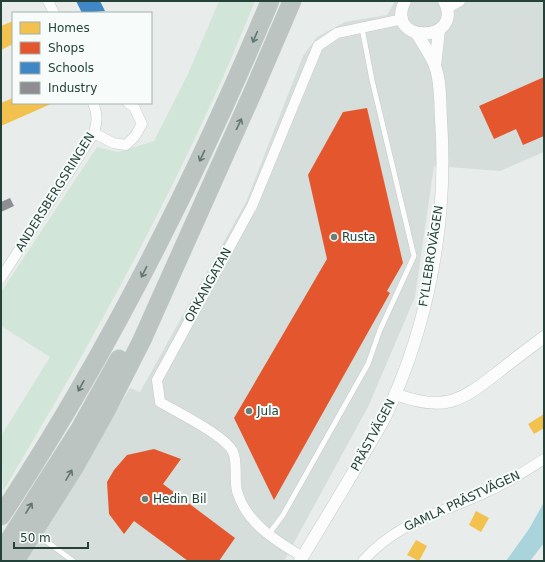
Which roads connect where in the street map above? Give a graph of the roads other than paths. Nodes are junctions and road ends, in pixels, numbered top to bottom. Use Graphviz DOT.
graph roads {
  1 [pos="48,1"];
  2 [pos="270,1"];
  3 [pos="292,1"];
  4 [pos="405,1"];
  5 [pos="460,1"];
  6 [pos="445,5"];
  7 [pos="54,12"];
  8 [pos="403,19"];
  9 [pos="362,28"];
  10 [pos="439,30"];
  11 [pos="417,34"];
  12 [pos="435,66"];
  13 [pos="93,104"];
  14 [pos="130,104"];
  15 [pos="94,133"];
  16 [pos="199,210"];
  17 [pos="1,278"];
  18 [pos="544,337"];
  19 [pos="395,394"];
  20 [pos="544,459"];
  21 [pos="1,516"];
  22 [pos="38,535"];
  23 [pos="268,535"];
  24 [pos="1,553"];
  25 [pos="301,559"];
  26 [pos="15,561"];
  27 [pos="73,561"];
  28 [pos="363,561"];
  1 -- 7 [label="street"];
  2 -- 21 [label="highway, one-way"];
  16 -- 3 [label="highway, one-way"];
  4 -- 8 [label="street"];
  5 -- 6 [label="street"];
  6 -- 10 [label="street, FYLLEBROVÄGEN"];
  8 -- 9 [label="street, ORKANGATAN"];
  8 -- 11 [label="street, FYLLEBROVÄGEN"];
  9 -- 23 [label="lane"];
  9 -- 23 [label="street, ORKANGATAN"];
  10 -- 11 [label="street"];
  10 -- 12 [label="street, FYLLEBROVÄGEN"];
  11 -- 12 [label="street, FYLLEBROVÄGEN"];
  12 -- 19 [label="street, FYLLEBROVÄGEN"];
  13 -- 15 [label="street, ANDERSBERGSRINGEN"];
  14 -- 15 [label="street"];
  15 -- 17 [label="street, ANDERSBERGSRINGEN"];
  24 -- 16 [label="highway, one-way"];
  26 -- 16 [label="highway, one-way"];
  18 -- 19 [label="street, PRÄSTVÄGEN"];
  19 -- 25 [label="street, PRÄSTVÄGEN"];
  20 -- 28 [label="street, GAMLA PRÄSTVÄGEN"];
  22 -- 27 [label="lane"];
  23 -- 25 [label="street, ORKANGATAN"];
}
